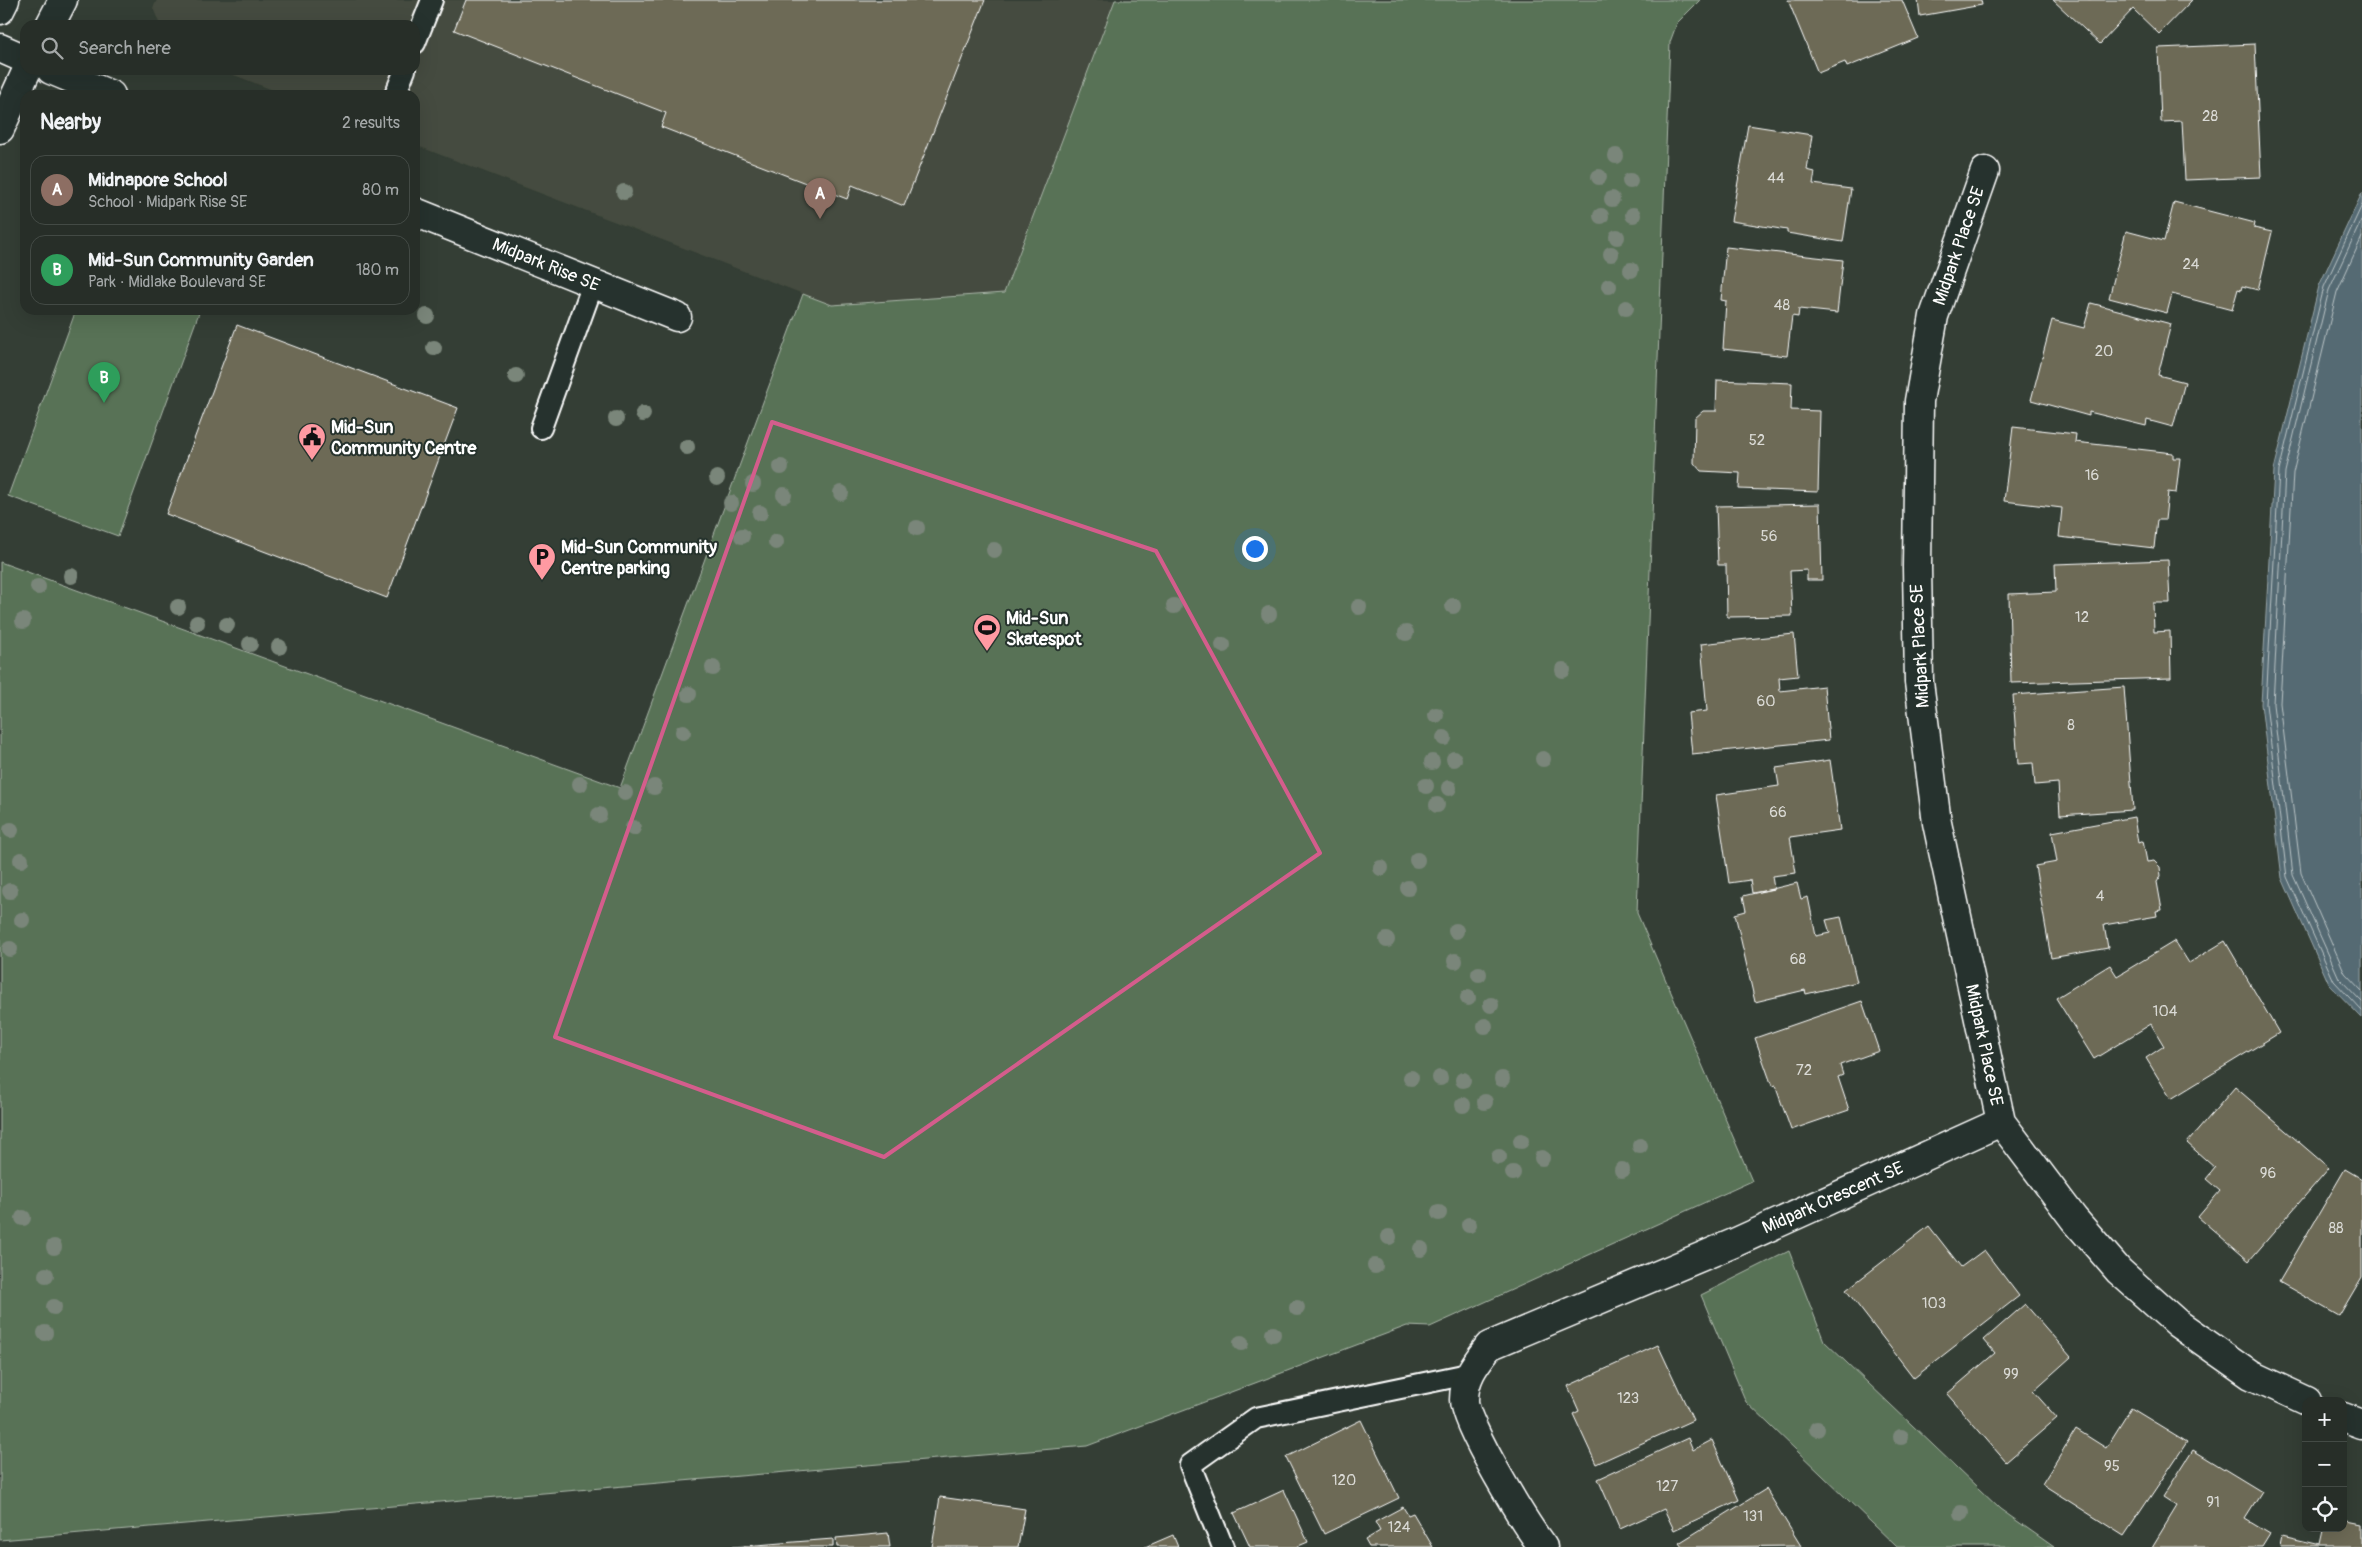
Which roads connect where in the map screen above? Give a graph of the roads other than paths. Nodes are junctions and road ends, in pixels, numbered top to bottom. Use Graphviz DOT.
graph roads {
  1 [pos="6,0"];
  2 [pos="63,0"];
  3 [pos="432,0"];
  4 [pos="0,10"];
  5 [pos="53,20"];
  6 [pos="420,30"];
  7 [pos="25,75"];
  8 [pos="63,75"];
  9 [pos="403,75"];
  10 [pos="99,90"];
  11 [pos="397,90"];
  12 [pos="0,129"];
  13 [pos="1985,171"];
  14 [pos="420,214"];
  15 [pos="593,284"];
  16 [pos="677,318"];
  17 [pos="541,428"];
  18 [pos="2001,1122"];
  19 [pos="1468,1374"];
  20 [pos="2302,1399"];
  21 [pos="2347,1418"];
  22 [pos="2362,1424"];
  23 [pos="1223,1547"];
  24 [pos="1542,1547"];
  1 -- 4 [label="street"];
  2 -- 5 [label="street"];
  3 -- 6 [label="lane"];
  7 -- 12 [label="street"];
  8 -- 10 [label="street"];
  9 -- 11 [label="lane"];
  13 -- 18 [label="street, Midpark Place SE"];
  14 -- 15 [label="street, Midpark Rise SE"];
  15 -- 16 [label="street, Midpark Rise SE"];
  15 -- 17 [label="lane"];
  18 -- 19 [label="street, Midpark Crescent SE"];
  18 -- 20 [label="street"];
  19 -- 23 [label="lane"];
  19 -- 24 [label="street, Midpark Crescent SE"];
  21 -- 22 [label="street"];
}
